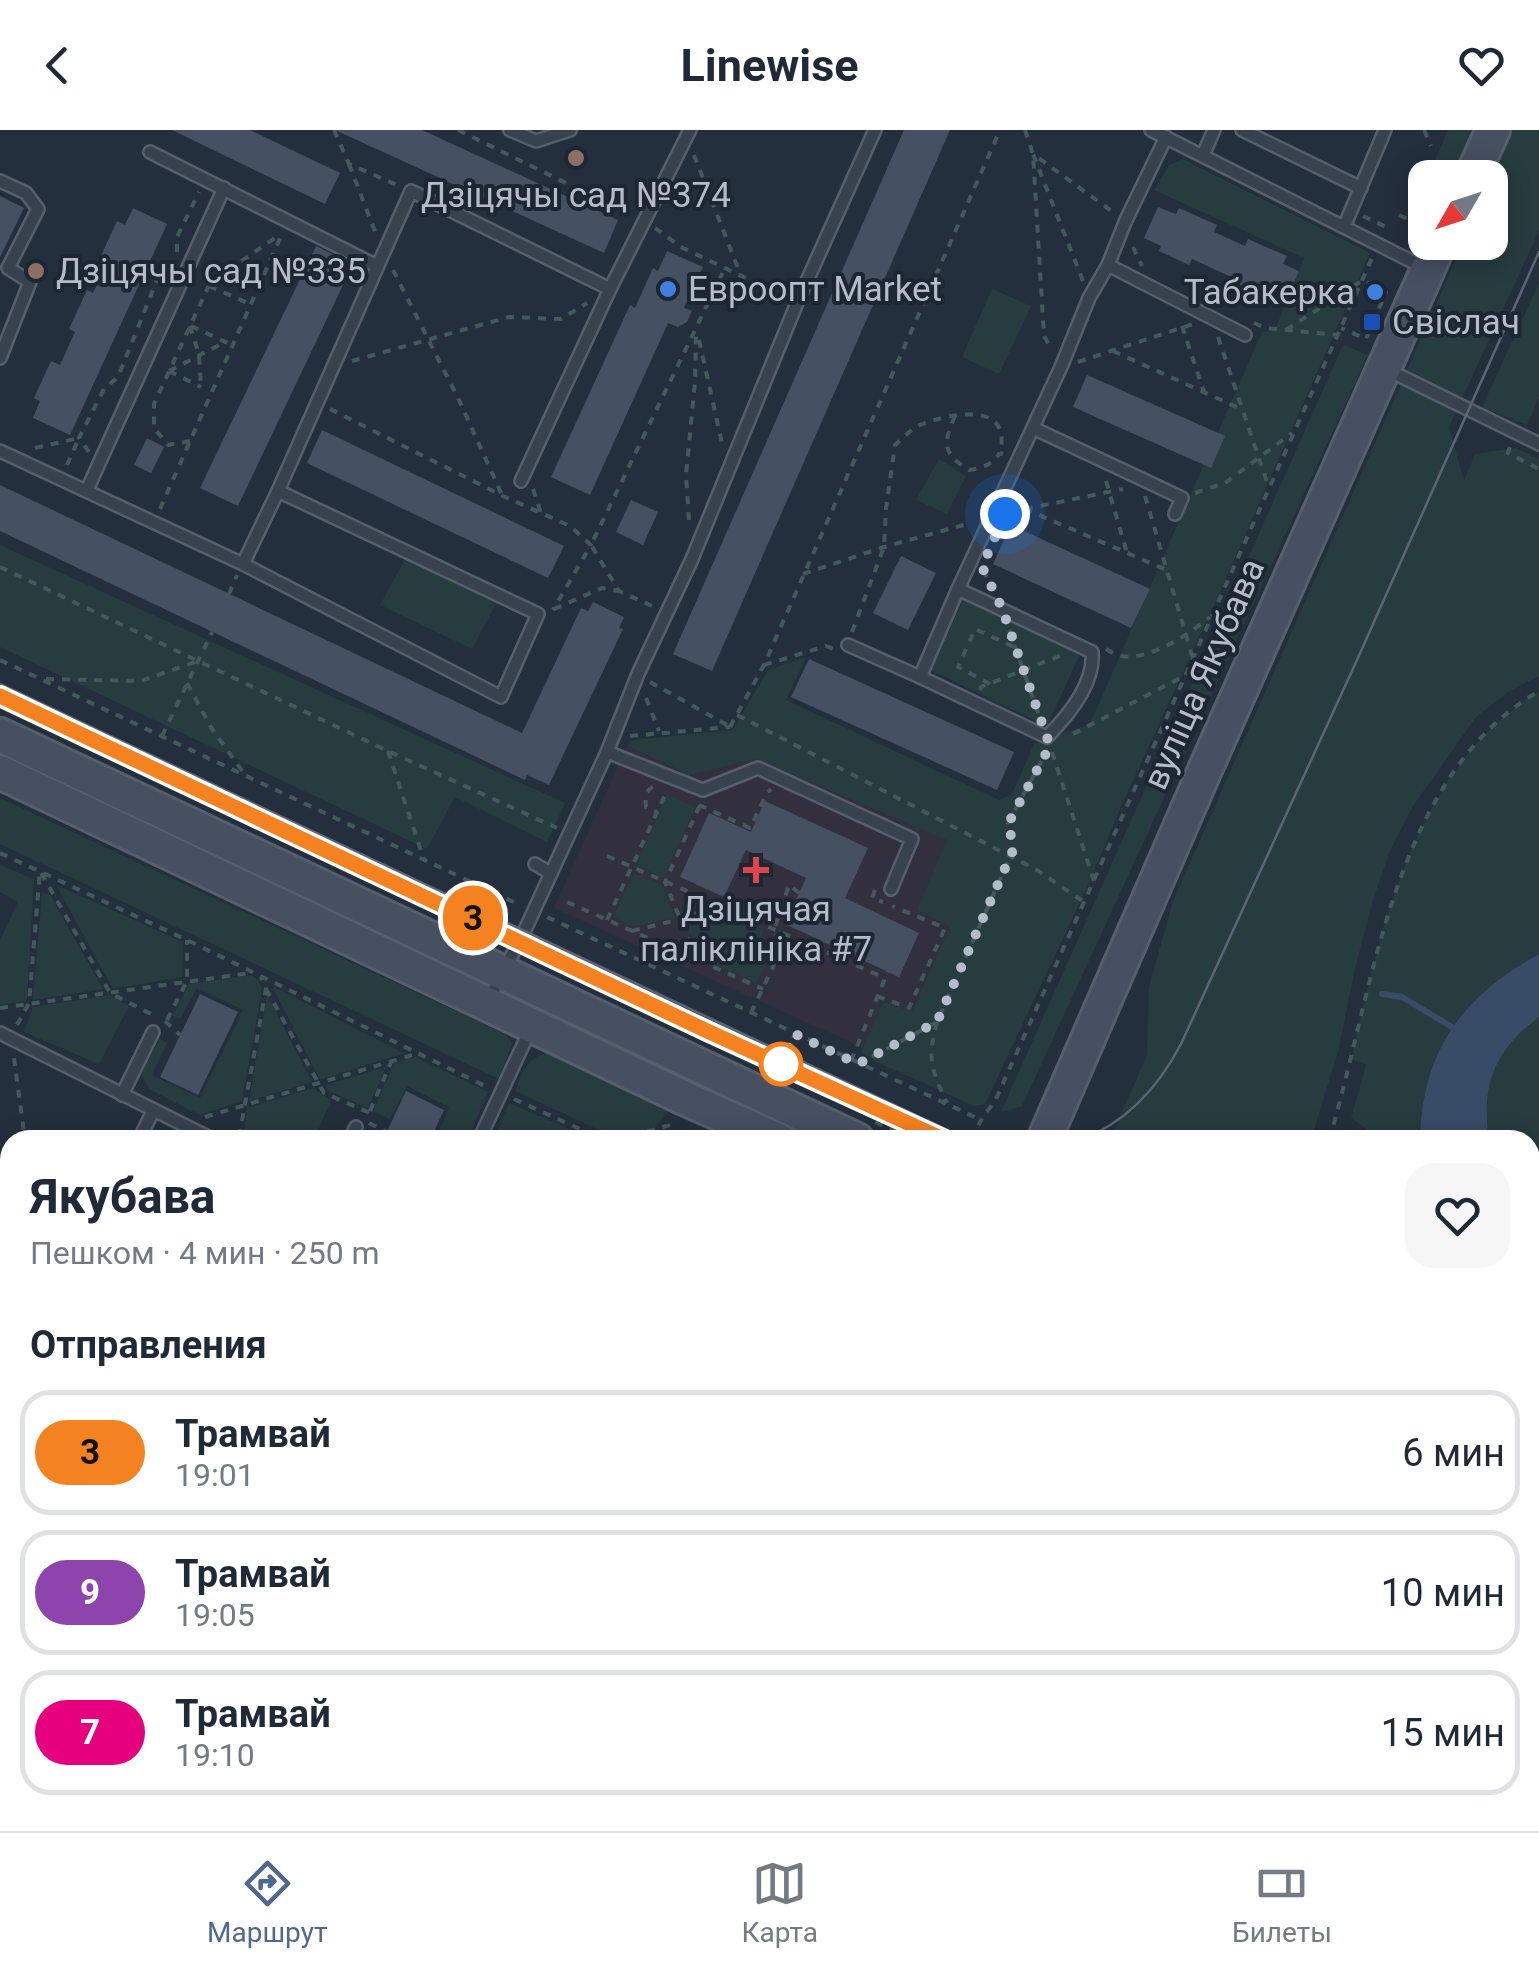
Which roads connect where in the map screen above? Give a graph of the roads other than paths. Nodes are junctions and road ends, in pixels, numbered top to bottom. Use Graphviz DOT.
graph roads {
  1 [pos="510,130"];
  2 [pos="570,130"];
  3 [pos="876,130"];
  4 [pos="1151,130"];
  5 [pos="1214,130"];
  6 [pos="1242,130"];
  7 [pos="1385,130"];
  8 [pos="1493,130"];
  9 [pos="688,133"];
  10 [pos="1166,137"];
  11 [pos="150,152"];
  12 [pos="1203,155"];
  13 [pos="1479,160"];
  14 [pos="0,181"];
  15 [pos="224,188"];
  16 [pos="1362,188"];
  17 [pos="1344,227"];
  18 [pos="1408,245"];
  19 [pos="1423,260"];
  20 [pos="377,266"];
  21 [pos="1108,266"];
  22 [pos="610,289"];
  23 [pos="1245,334"];
  24 [pos="1,352"];
  25 [pos="1383,368"];
  26 [pos="1032,428"];
  27 [pos="1539,444"];
  28 [pos="0,450"];
  29 [pos="521,481"];
  30 [pos="87,490"];
  31 [pos="278,490"];
  32 [pos="1175,514"];
  33 [pos="243,564"];
  34 [pos="958,589"];
  35 [pos="848,644"];
  36 [pos="920,677"];
  37 [pos="0,735"];
  38 [pos="607,752"];
  39 [pos="0,772"];
  40 [pos="51,777"];
  41 [pos="535,864"];
  42 [pos="550,874"];
  43 [pos="891,889"];
  44 [pos="502,972"];
  45 [pos="548,995"];
  46 [pos="487,1003"];
  47 [pos="532,1026"];
  48 [pos="153,1032"];
  49 [pos="6,1035"];
  50 [pos="122,1095"];
  51 [pos="153,1111"];
  52 [pos="361,1126"];
  53 [pos="144,1130"];
  54 [pos="193,1130"];
  55 [pos="358,1130"];
  56 [pos="483,1130"];
  57 [pos="756,1130"];
  58 [pos="836,1130"];
  59 [pos="1048,1130"];
  1 -- 2 [label="lane"];
  3 -- 38 [label="lane"];
  4 -- 10 [label="lane"];
  5 -- 12 [label="lane"];
  6 -- 16 [label="lane"];
  7 -- 16 [label="lane"];
  8 -- 13 [label="main road"];
  9 -- 22 [label="lane"];
  10 -- 12 [label="lane"];
  10 -- 21 [label="lane"];
  11 -- 15 [label="lane"];
  12 -- 17 [label="lane"];
  14 -- 24 [label="lane"];
  15 -- 20 [label="lane"];
  15 -- 30 [label="lane"];
  16 -- 17 [label="lane"];
  17 -- 18 [label="lane"];
  19 -- 25 [label="main road, вуліца Якубава"];
  20 -- 22 [label="lane"];
  20 -- 31 [label="lane"];
  21 -- 23 [label="lane"];
  21 -- 26 [label="lane"];
  22 -- 29 [label="lane"];
  25 -- 27 [label="lane"];
  25 -- 59 [label="main road, вуліца Якубава"];
  26 -- 32 [label="lane"];
  26 -- 34 [label="lane"];
  28 -- 30 [label="lane"];
  30 -- 33 [label="lane"];
  31 -- 33 [label="lane"];
  31 -- 33 [label="lane"];
  34 -- 36 [label="lane"];
  34 -- 36 [label="lane"];
  35 -- 36 [label="lane"];
  37 -- 40 [label="main road"];
  38 -- 42 [label="lane"];
  38 -- 43 [label="lane"];
  39 -- 40 [label="main road"];
  40 -- 44 [label="main road"];
  40 -- 46 [label="main road"];
  41 -- 42 [label="lane"];
  42 -- 44 [label="lane"];
  44 -- 45 [label="main road"];
  44 -- 46 [label="lane"];
  45 -- 47 [label="lane"];
  45 -- 58 [label="main road"];
  46 -- 47 [label="main road"];
  47 -- 56 [label="lane"];
  47 -- 57 [label="main road"];
  48 -- 50 [label="lane"];
  49 -- 50 [label="lane"];
  50 -- 51 [label="lane"];
  51 -- 53 [label="lane"];
  51 -- 54 [label="lane"];
  52 -- 55 [label="lane"];
}
